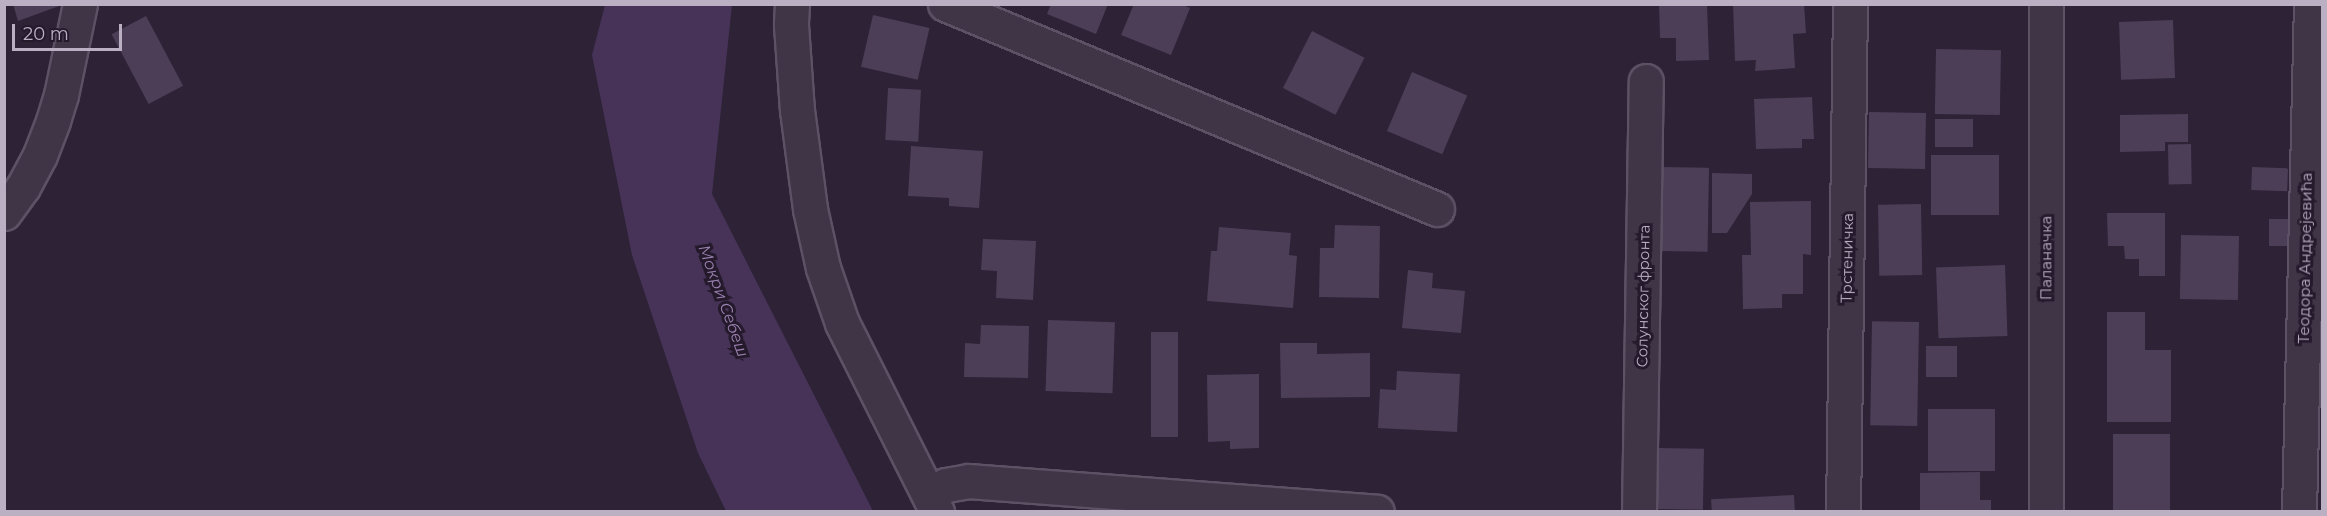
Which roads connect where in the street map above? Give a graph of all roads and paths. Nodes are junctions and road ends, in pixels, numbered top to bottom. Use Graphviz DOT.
graph roads {
  1 [pos="80,4"];
  2 [pos="792,4"];
  3 [pos="945,4"];
  4 [pos="1850,4"];
  5 [pos="2046,4"];
  6 [pos="2311,4"];
  7 [pos="1646,81"];
  8 [pos="1437,209"];
  9 [pos="4,213"];
  10 [pos="933,502"];
  11 [pos="1377,512"];
  12 [pos="1639,512"];
  13 [pos="1844,512"];
  14 [pos="2046,512"];
  15 [pos="2299,512"];
  1 -- 9 [label="street"];
  2 -- 10 [label="street"];
  3 -- 8 [label="street"];
  4 -- 13 [label="street, Трстеничка"];
  5 -- 14 [label="street, Паланачка"];
  6 -- 15 [label="street, Теодора Андрејевића"];
  7 -- 12 [label="street, Солунског фронта"];
  10 -- 11 [label="street"];
}
